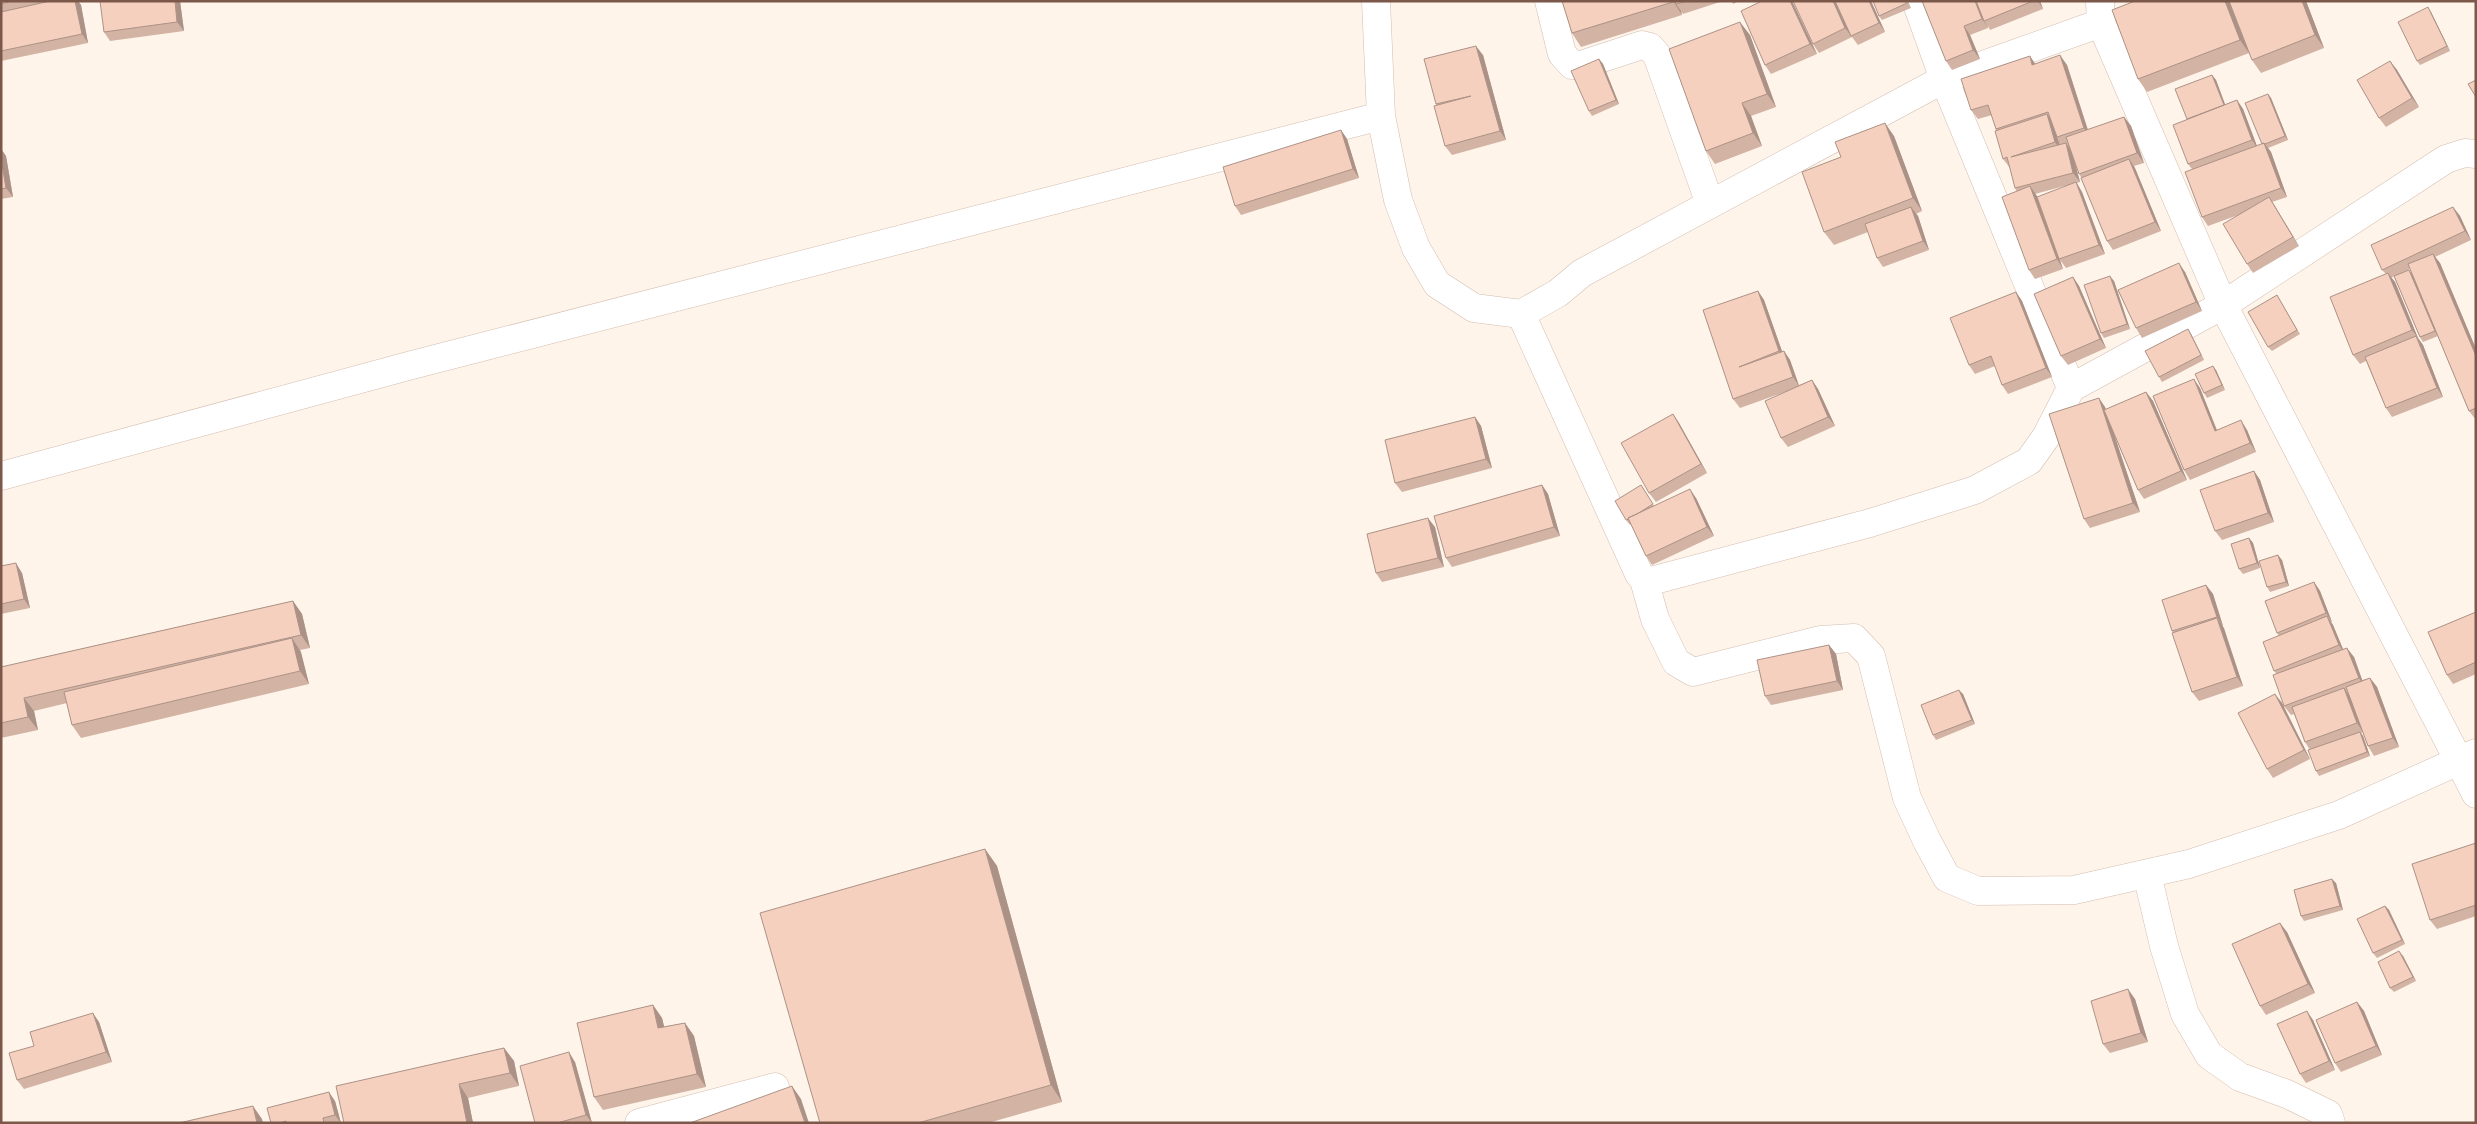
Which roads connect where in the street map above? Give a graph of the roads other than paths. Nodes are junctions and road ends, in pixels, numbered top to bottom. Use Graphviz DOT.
graph roads {
  1 [pos="1376,1"];
  2 [pos="1549,1"];
  3 [pos="1916,1"];
  4 [pos="2101,7"];
  5 [pos="1944,79"];
  6 [pos="1381,116"];
  7 [pos="2476,154"];
  8 [pos="1710,204"];
  9 [pos="2223,305"];
  10 [pos="1521,314"];
  11 [pos="2071,388"];
  12 [pos="1,476"];
  13 [pos="1644,580"];
  14 [pos="2466,758"];
  15 [pos="2476,794"];
  16 [pos="2147,874"];
  17 [pos="775,1087"];
  18 [pos="639,1123"];
  19 [pos="2331,1123"];
  1 -- 6 [label="street"];
  2 -- 8 [label="street"];
  3 -- 5 [label="street"];
  4 -- 5 [label="street"];
  4 -- 9 [label="street"];
  5 -- 8 [label="street"];
  5 -- 11 [label="street"];
  6 -- 10 [label="street"];
  6 -- 12 [label="street"];
  7 -- 9 [label="street"];
  8 -- 10 [label="street"];
  9 -- 11 [label="street"];
  9 -- 14 [label="street"];
  10 -- 13 [label="street"];
  11 -- 13 [label="street"];
  13 -- 16 [label="street"];
  14 -- 15 [label="street"];
  14 -- 16 [label="street"];
  16 -- 19 [label="street"];
  17 -- 18 [label="street"];
}
